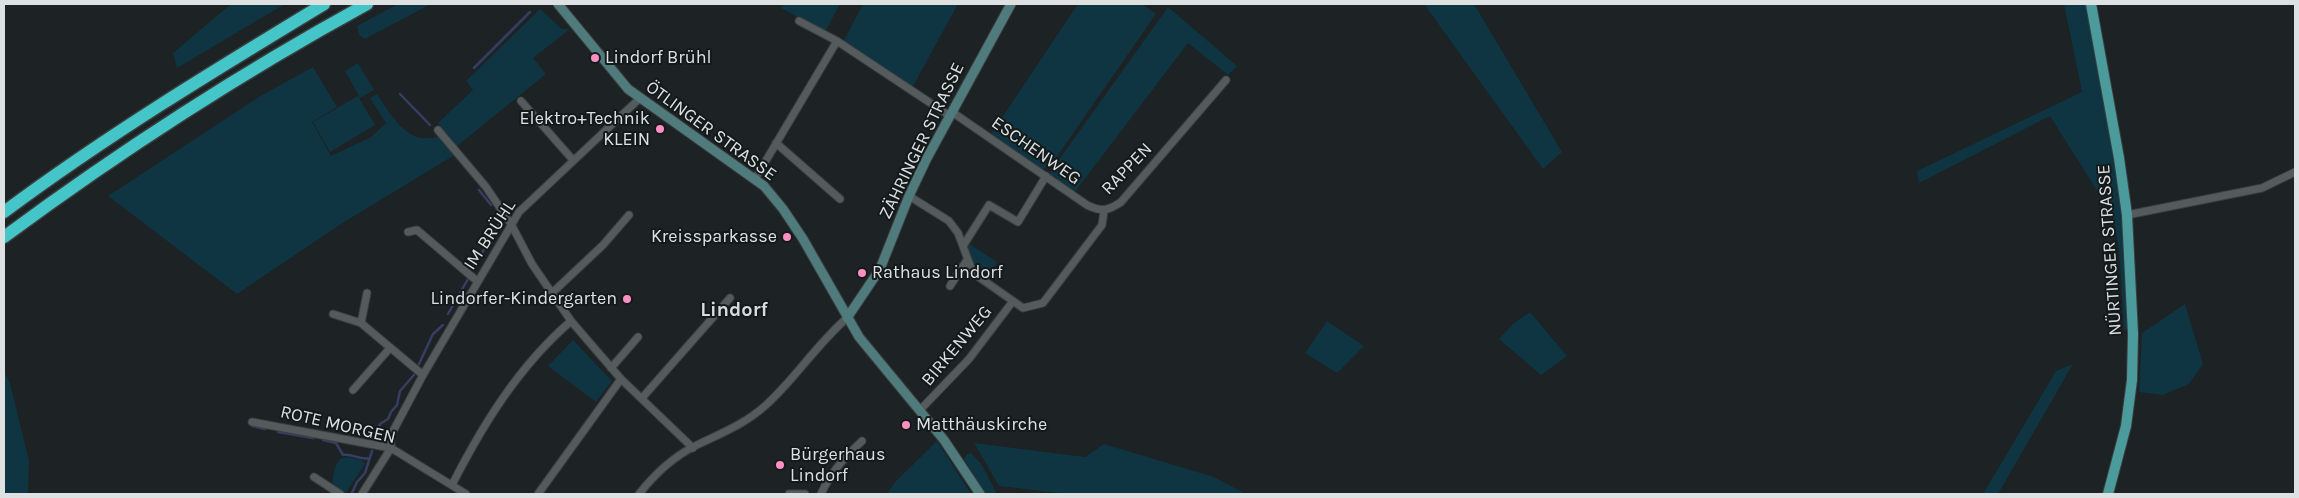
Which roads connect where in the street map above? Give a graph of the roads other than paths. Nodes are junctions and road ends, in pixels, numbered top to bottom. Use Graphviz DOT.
graph roads {
  1 [pos="324,4"];
  2 [pos="368,4"];
  3 [pos="558,4"];
  4 [pos="1011,4"];
  5 [pos="2092,4"];
  6 [pos="799,21"];
  7 [pos="837,41"];
  8 [pos="1226,80"];
  9 [pos="639,99"];
  10 [pos="521,101"];
  11 [pos="951,114"];
  12 [pos="438,130"];
  13 [pos="776,143"];
  14 [pos="573,160"];
  15 [pos="2295,172"];
  16 [pos="1046,176"];
  17 [pos="755,179"];
  18 [pos="909,196"];
  19 [pos="840,199"];
  20 [pos="1104,211"];
  21 [pos="4,212"];
  22 [pos="629,215"];
  23 [pos="2127,215"];
  24 [pos="511,224"];
  25 [pos="408,232"];
  26 [pos="4,237"];
  27 [pos="962,246"];
  28 [pos="967,260"];
  29 [pos="477,281"];
  30 [pos="950,286"];
  31 [pos="368,293"];
  32 [pos="552,293"];
  33 [pos="730,298"];
  34 [pos="1013,301"];
  35 [pos="333,314"];
  36 [pos="847,318"];
  37 [pos="571,321"];
  38 [pos="361,323"];
  39 [pos="638,337"];
  40 [pos="390,348"];
  41 [pos="611,368"];
  42 [pos="423,375"];
  43 [pos="621,379"];
  44 [pos="353,390"];
  45 [pos="642,398"];
  46 [pos="920,410"];
  47 [pos="252,422"];
  48 [pos="862,441"];
  49 [pos="390,448"];
  50 [pos="692,448"];
  51 [pos="314,477"];
  52 [pos="452,485"];
  53 [pos="340,494"];
  54 [pos="362,494"];
  55 [pos="466,494"];
  56 [pos="538,494"];
  57 [pos="639,494"];
  58 [pos="789,494"];
  59 [pos="805,494"];
  60 [pos="821,494"];
  61 [pos="980,494"];
  62 [pos="2108,494"];
  1 -- 21 [label="highway"];
  2 -- 26 [label="highway"];
  3 -- 9 [label="street, ÖTLINGER STRASSE"];
  4 -- 11 [label="street, ZÄHRINGER STRASSE"];
  5 -- 23 [label="main road, NÜRTINGER STRASSE"];
  6 -- 7 [label="street, ESCHENWEG"];
  7 -- 11 [label="street, ESCHENWEG"];
  7 -- 13 [label="street"];
  8 -- 20 [label="street, RAPPEN"];
  9 -- 14 [label="street, IM BRÜHL"];
  9 -- 17 [label="street, ÖTLINGER STRASSE"];
  10 -- 14 [label="street"];
  11 -- 16 [label="street, ESCHENWEG"];
  11 -- 18 [label="street, ZÄHRINGER STRASSE"];
  12 -- 24 [label="street"];
  13 -- 17 [label="street"];
  13 -- 19 [label="street"];
  14 -- 24 [label="street, IM BRÜHL"];
  15 -- 23 [label="street"];
  16 -- 20 [label="street, ESCHENWEG"];
  16 -- 27 [label="street"];
  17 -- 36 [label="street, ÖTLINGER STRASSE"];
  18 -- 27 [label="street, BIRKENWEG"];
  18 -- 36 [label="street, ZÄHRINGER STRASSE"];
  20 -- 34 [label="street, RAPPEN"];
  22 -- 32 [label="street"];
  23 -- 62 [label="main road, NÜRTINGER STRASSE"];
  24 -- 29 [label="street, IM BRÜHL"];
  24 -- 32 [label="street"];
  25 -- 29 [label="street"];
  27 -- 28 [label="street, BIRKENWEG"];
  28 -- 30 [label="street"];
  28 -- 34 [label="street, BIRKENWEG"];
  29 -- 42 [label="street, IM BRÜHL"];
  31 -- 38 [label="street"];
  32 -- 37 [label="street"];
  33 -- 45 [label="street"];
  34 -- 46 [label="street, BIRKENWEG"];
  35 -- 38 [label="street"];
  36 -- 46 [label="street, ÖTLINGER STRASSE"];
  36 -- 50 [label="street"];
  37 -- 41 [label="street"];
  37 -- 52 [label="street"];
  38 -- 40 [label="street"];
  39 -- 41 [label="street"];
  40 -- 42 [label="street"];
  40 -- 44 [label="street"];
  41 -- 43 [label="street"];
  42 -- 49 [label="street, IM BRÜHL"];
  43 -- 45 [label="street"];
  43 -- 56 [label="street"];
  45 -- 50 [label="street"];
  46 -- 61 [label="street, ÖTLINGER STRASSE"];
  47 -- 49 [label="street, ROTE MORGEN"];
  48 -- 60 [label="street"];
  49 -- 52 [label="street, ROTE MORGEN"];
  49 -- 54 [label="street, IM BRÜHL"];
  50 -- 57 [label="street"];
  51 -- 53 [label="street"];
  52 -- 55 [label="street, ROTE MORGEN"];
  58 -- 59 [label="street"];
}
